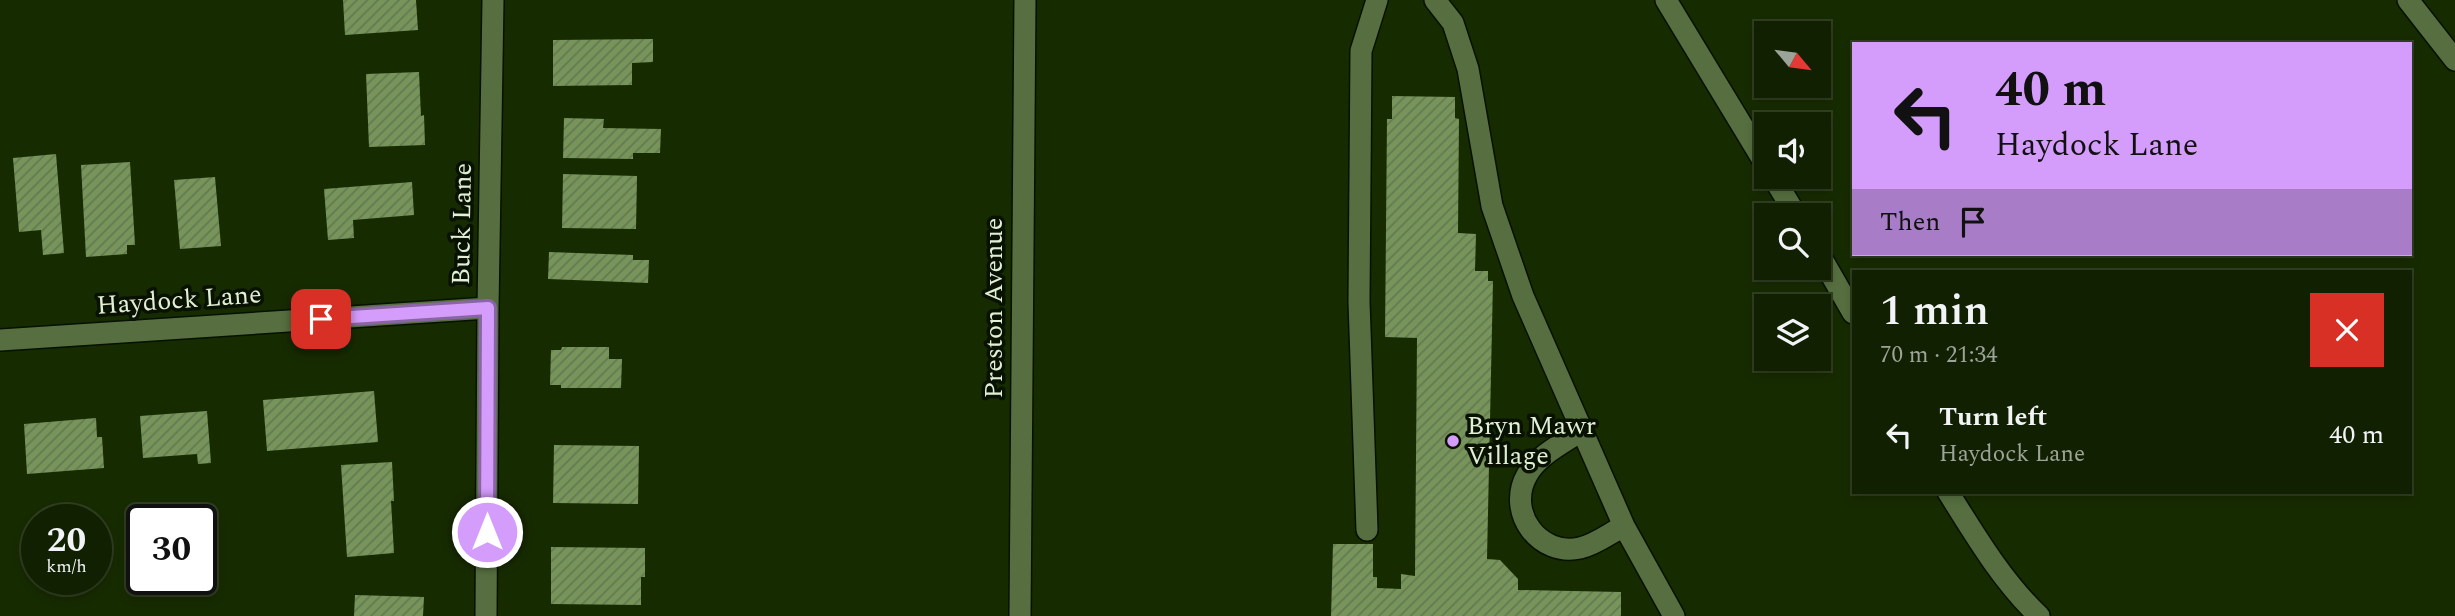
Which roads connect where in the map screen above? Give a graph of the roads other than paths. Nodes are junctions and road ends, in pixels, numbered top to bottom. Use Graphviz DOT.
graph roads {
  1 [pos="494,0"];
  2 [pos="1025,0"];
  3 [pos="1377,0"];
  4 [pos="1435,0"];
  5 [pos="1666,0"];
  6 [pos="2408,0"];
  7 [pos="2455,60"];
  8 [pos="1754,145"];
  9 [pos="1831,275"];
  10 [pos="488,308"];
  11 [pos="1852,311"];
  12 [pos="0,340"];
  13 [pos="1581,431"];
  14 [pos="1949,494"];
  15 [pos="1624,526"];
  16 [pos="1367,530"];
  17 [pos="486,616"];
  18 [pos="1020,616"];
  19 [pos="1675,616"];
  20 [pos="2039,616"];
  1 -- 10 [label="street, Buck Lane"];
  2 -- 18 [label="street, Preston Avenue"];
  3 -- 16 [label="street"];
  4 -- 13 [label="street"];
  5 -- 8 [label="street"];
  6 -- 7 [label="street"];
  9 -- 11 [label="street"];
  10 -- 12 [label="street, Haydock Lane"];
  10 -- 17 [label="street, Buck Lane"];
  13 -- 15 [label="street"];
  13 -- 15 [label="street"];
  14 -- 20 [label="street"];
  15 -- 19 [label="street"];
}
